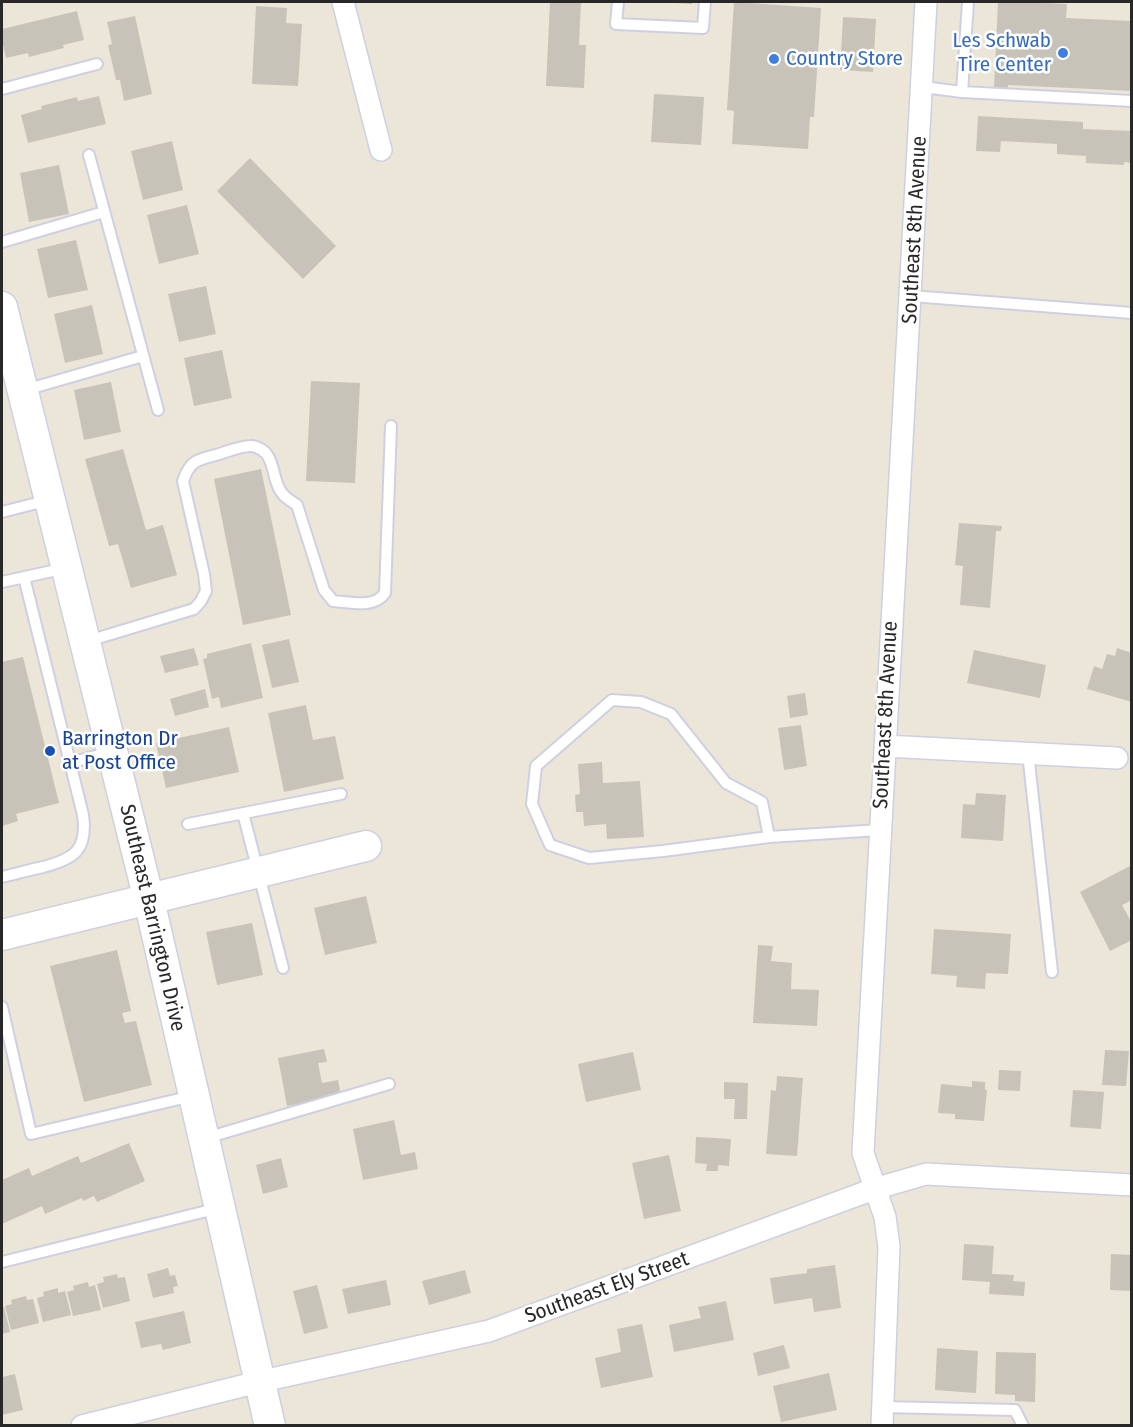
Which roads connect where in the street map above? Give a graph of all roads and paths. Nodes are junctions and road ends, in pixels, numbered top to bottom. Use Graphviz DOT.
graph roads {
  1 [pos="343,2"];
  2 [pos="618,2"];
  3 [pos="705,2"];
  4 [pos="926,2"];
  5 [pos="968,2"];
  6 [pos="97,64"];
  7 [pos="923,87"];
  8 [pos="2,89"];
  9 [pos="962,92"];
  10 [pos="1131,101"];
  11 [pos="381,150"];
  12 [pos="89,155"];
  13 [pos="104,212"];
  14 [pos="2,242"];
  15 [pos="911,296"];
  16 [pos="2,307"];
  17 [pos="1131,313"];
  18 [pos="143,356"];
  19 [pos="22,391"];
  20 [pos="158,410"];
  21 [pos="390,426"];
  22 [pos="50,500"];
  23 [pos="2,512"];
  24 [pos="67,568"];
  25 [pos="24,577"];
  26 [pos="2,582"];
  27 [pos="85,642"];
  28 [pos="885,746"];
  29 [pos="112,751"];
  30 [pos="1028,753"];
  31 [pos="1117,758"];
  32 [pos="70,763"];
  33 [pos="341,794"];
  34 [pos="243,813"];
  35 [pos="188,824"];
  36 [pos="880,830"];
  37 [pos="770,837"];
  38 [pos="366,846"];
  39 [pos="258,873"];
  40 [pos="2,877"];
  41 [pos="149,900"];
  42 [pos="2,935"];
  43 [pos="283,968"];
  44 [pos="1052,972"];
  45 [pos="2,1007"];
  46 [pos="389,1084"];
  47 [pos="193,1096"];
  48 [pos="203,1138"];
  49 [pos="1131,1185"];
  50 [pos="874,1189"];
  51 [pos="219,1208"];
  52 [pos="2,1262"];
  53 [pos="258,1382"];
  54 [pos="882,1416"];
  55 [pos="82,1425"];
  56 [pos="270,1425"];
  57 [pos="1023,1425"];
  1 -- 11 [label="street"];
  2 -- 3 [label="lane"];
  4 -- 7 [label="street, Southeast 8th Avenue"];
  5 -- 9 [label="lane"];
  6 -- 8 [label="lane"];
  7 -- 9 [label="lane"];
  7 -- 15 [label="street, Southeast 8th Avenue"];
  9 -- 10 [label="lane"];
  12 -- 13 [label="lane"];
  13 -- 14 [label="lane"];
  13 -- 18 [label="lane"];
  15 -- 17 [label="lane"];
  15 -- 28 [label="street, Southeast 8th Avenue"];
  16 -- 19 [label="street, Southeast Barrington Drive"];
  18 -- 19 [label="lane"];
  18 -- 20 [label="lane"];
  19 -- 22 [label="street, Southeast Barrington Drive"];
  21 -- 27 [label="lane"];
  22 -- 23 [label="lane"];
  22 -- 24 [label="street, Southeast Barrington Drive"];
  24 -- 25 [label="lane"];
  24 -- 27 [label="street, Southeast Barrington Drive"];
  25 -- 26 [label="lane"];
  25 -- 32 [label="lane"];
  27 -- 29 [label="street, Southeast Barrington Drive"];
  28 -- 30 [label="street"];
  28 -- 36 [label="street, Southeast 8th Avenue"];
  29 -- 32 [label="lane"];
  29 -- 41 [label="street, Southeast Barrington Drive"];
  30 -- 31 [label="street"];
  30 -- 44 [label="lane"];
  32 -- 40 [label="lane"];
  33 -- 34 [label="lane"];
  34 -- 35 [label="lane"];
  34 -- 39 [label="lane"];
  36 -- 37 [label="lane"];
  36 -- 50 [label="street, Southeast 8th Avenue"];
  37 -- 37 [label="lane"];
  38 -- 39 [label="street"];
  39 -- 41 [label="street"];
  39 -- 43 [label="lane"];
  41 -- 42 [label="street"];
  41 -- 47 [label="street, Southeast Barrington Drive"];
  45 -- 47 [label="lane"];
  46 -- 48 [label="lane"];
  47 -- 48 [label="street, Southeast Barrington Drive"];
  48 -- 51 [label="street, Southeast Barrington Drive"];
  49 -- 50 [label="street, Southeast Ely Street"];
  50 -- 53 [label="street, Southeast Ely Street"];
  50 -- 54 [label="street, Southeast 8th Avenue"];
  51 -- 52 [label="lane"];
  51 -- 53 [label="street, Southeast Barrington Drive"];
  53 -- 55 [label="street, Southeast Ely Street"];
  53 -- 56 [label="street, Southeast Barrington Drive"];
  54 -- 57 [label="lane"];
}
